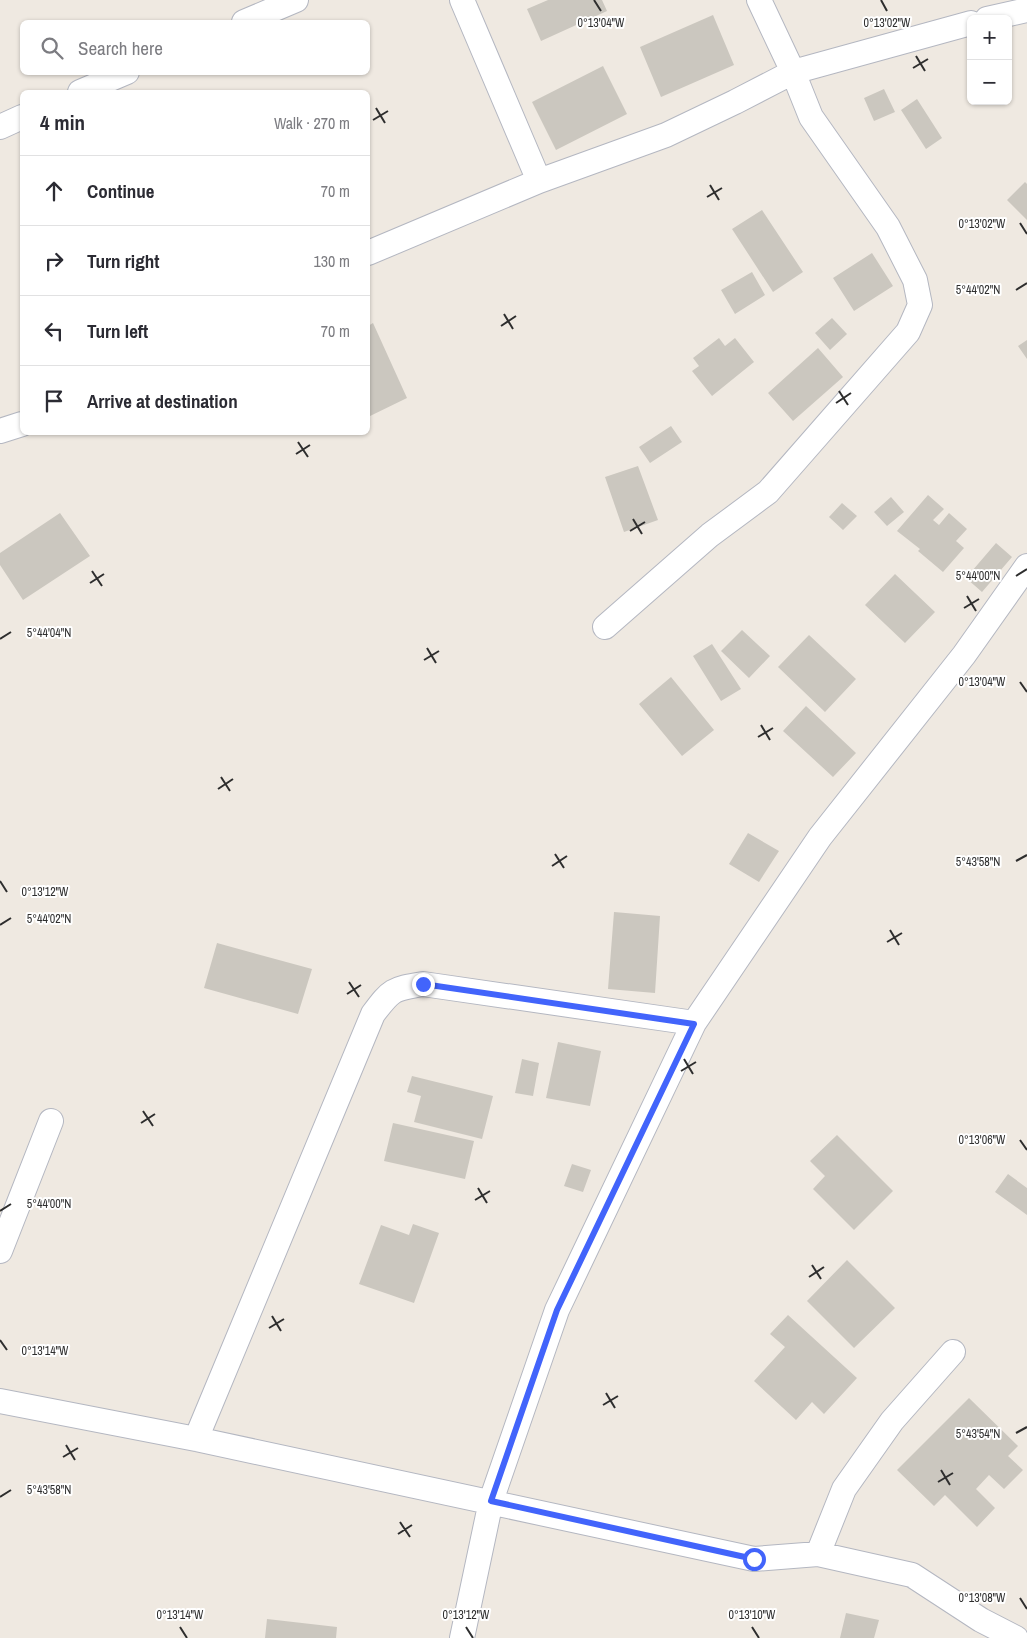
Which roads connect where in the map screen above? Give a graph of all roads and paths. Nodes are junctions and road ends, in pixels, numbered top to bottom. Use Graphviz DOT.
graph roads {
  1 [pos="296,0"];
  2 [pos="462,0"];
  3 [pos="759,0"];
  4 [pos="1027,10"];
  5 [pos="1005,15"];
  6 [pos="249,20"];
  7 [pos="967,24"];
  8 [pos="793,72"];
  9 [pos="120,75"];
  10 [pos="85,90"];
  11 [pos="20,118"];
  12 [pos="0,127"];
  13 [pos="539,181"];
  14 [pos="370,252"];
  15 [pos="20,425"];
  16 [pos="0,431"];
  17 [pos="1027,566"];
  18 [pos="605,627"];
  19 [pos="694,1024"];
  20 [pos="51,1121"];
  21 [pos="0,1251"];
  22 [pos="953,1352"];
  23 [pos="0,1401"];
  24 [pos="196,1439"];
  25 [pos="491,1501"];
  26 [pos="818,1554"];
  27 [pos="462,1638"];
  28 [pos="1016,1638"];
  1 -- 6 [label="street"];
  2 -- 13 [label="street"];
  3 -- 8 [label="street"];
  4 -- 5 [label="street"];
  7 -- 8 [label="street"];
  8 -- 13 [label="street"];
  8 -- 18 [label="street"];
  9 -- 10 [label="street"];
  11 -- 12 [label="street"];
  13 -- 14 [label="street"];
  15 -- 16 [label="street"];
  17 -- 19 [label="street"];
  19 -- 24 [label="street"];
  19 -- 25 [label="street"];
  20 -- 21 [label="street"];
  22 -- 26 [label="street"];
  23 -- 24 [label="street"];
  24 -- 25 [label="street"];
  25 -- 26 [label="street"];
  25 -- 27 [label="street"];
  26 -- 28 [label="street"];
}
